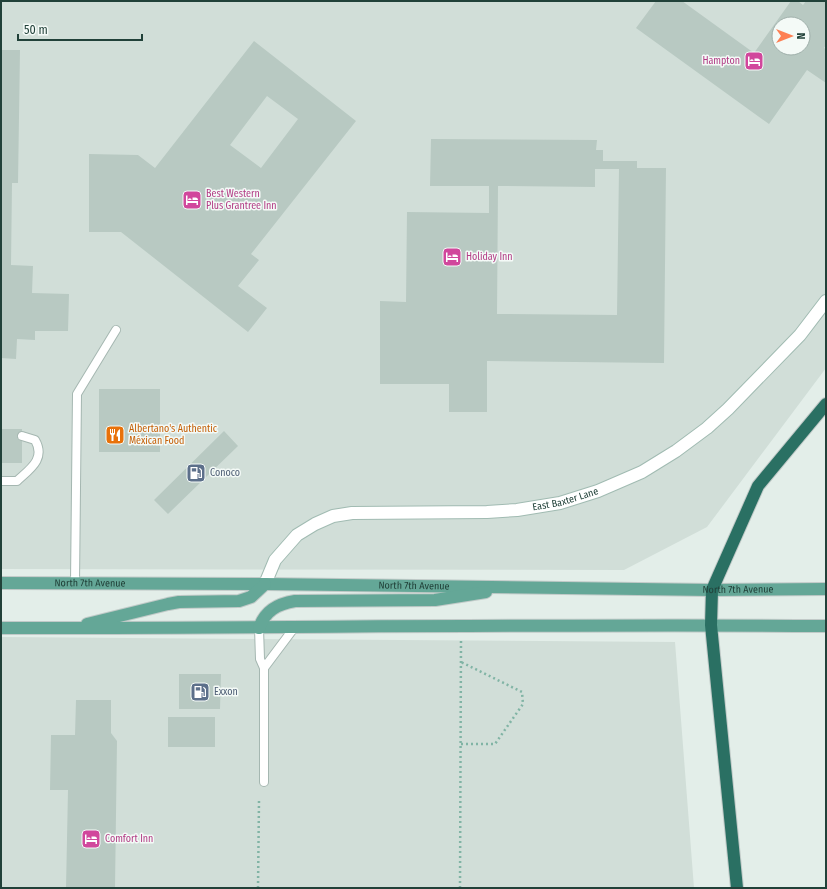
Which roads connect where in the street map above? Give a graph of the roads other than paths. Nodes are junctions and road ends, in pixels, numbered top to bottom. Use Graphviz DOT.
graph roads {
  1 [pos="826,301"];
  2 [pos="116,330"];
  3 [pos="826,404"];
  4 [pos="22,436"];
  5 [pos="1,481"];
  6 [pos="1,583"];
  7 [pos="75,583"];
  8 [pos="265,584"];
  9 [pos="510,587"];
  10 [pos="826,589"];
  11 [pos="712,590"];
  12 [pos="711,625"];
  13 [pos="826,626"];
  14 [pos="1,628"];
  15 [pos="68,628"];
  16 [pos="259,628"];
  17 [pos="294,628"];
  18 [pos="264,668"];
  19 [pos="264,782"];
  20 [pos="737,888"];
  1 -- 8 [label="main road, East Baxter Lane"];
  2 -- 7 [label="lane"];
  3 -- 11 [label="highway"];
  4 -- 5 [label="lane"];
  6 -- 7 [label="main road, North 7th Avenue"];
  7 -- 8 [label="main road, North 7th Avenue"];
  8 -- 9 [label="main road, North 7th Avenue"];
  8 -- 15 [label="main road"];
  9 -- 11 [label="main road, North 7th Avenue"];
  9 -- 16 [label="main road"];
  10 -- 11 [label="main road, North 7th Avenue"];
  11 -- 12 [label="highway"];
  12 -- 13 [label="main road"];
  12 -- 17 [label="main road"];
  12 -- 20 [label="highway"];
  14 -- 15 [label="main road"];
  15 -- 16 [label="main road"];
  16 -- 17 [label="main road"];
  16 -- 18 [label="lane"];
  17 -- 18 [label="lane"];
  18 -- 19 [label="lane"];
}
